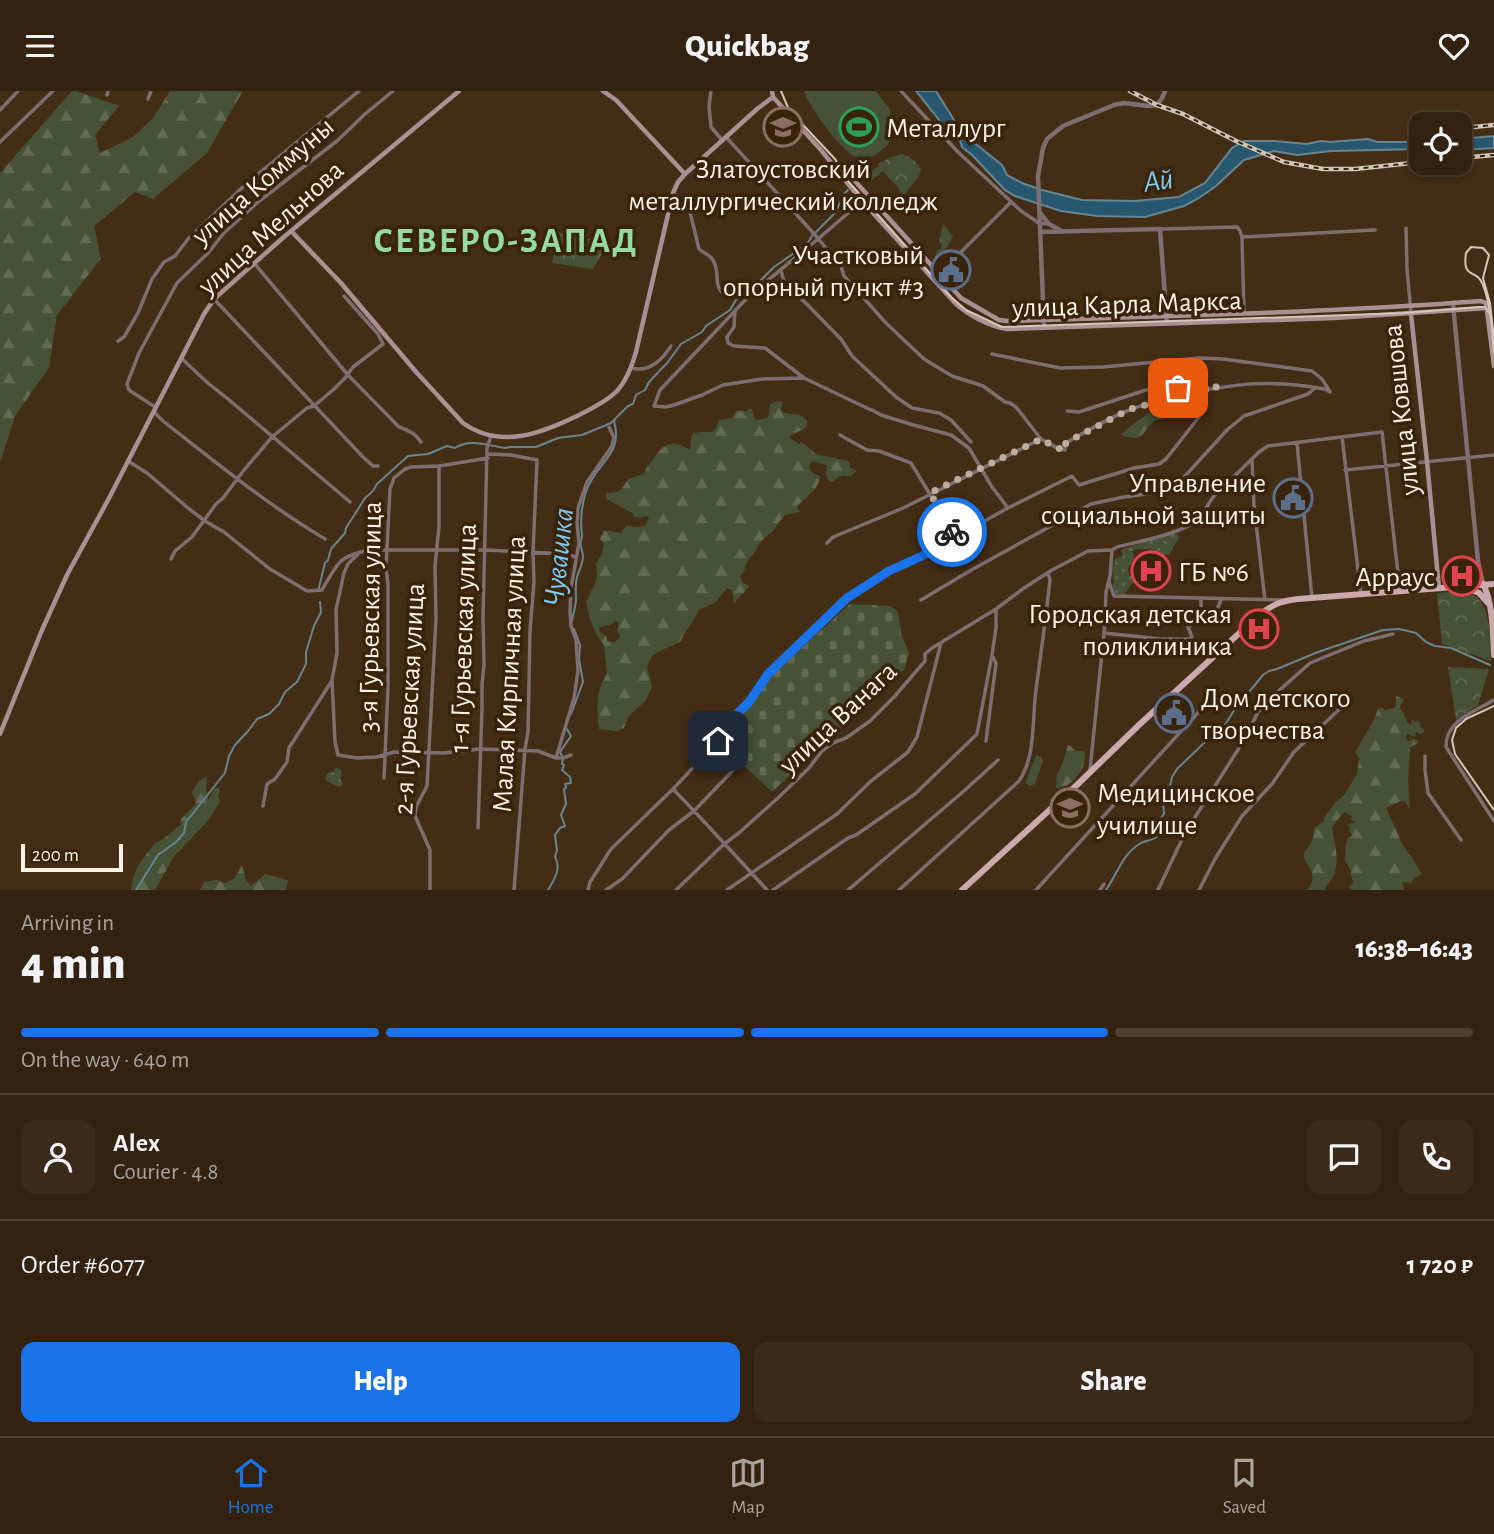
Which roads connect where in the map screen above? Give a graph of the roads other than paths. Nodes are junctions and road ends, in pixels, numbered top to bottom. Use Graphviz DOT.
graph roads {
  1 [pos="18,91"];
  2 [pos="52,91"];
  3 [pos="150,91"];
  4 [pos="359,91"];
  5 [pos="393,91"];
  6 [pos="459,91"];
  7 [pos="603,91"];
  8 [pos="710,91"];
  9 [pos="901,91"];
  10 [pos="1165,91"];
  11 [pos="773,94"];
  12 [pos="148,99"];
  13 [pos="0,110"];
  14 [pos="724,139"];
  15 [pos="0,142"];
  16 [pos="836,167"];
  17 [pos="685,174"];
  18 [pos="673,194"];
  19 [pos="862,201"];
  20 [pos="1011,202"];
  21 [pos="1039,210"];
  22 [pos="1039,223"];
  23 [pos="1049,224"];
  24 [pos="1406,228"];
  25 [pos="1160,229"];
  26 [pos="1375,229"];
  27 [pos="291,230"];
  28 [pos="1064,231"];
  29 [pos="1040,232"];
  30 [pos="817,237"];
  31 [pos="1241,237"];
  32 [pos="254,263"];
  33 [pos="782,269"];
  34 [pos="939,274"];
  35 [pos="344,296"];
  36 [pos="729,297"];
  37 [pos="214,299"];
  38 [pos="1453,304"];
  39 [pos="1410,307"];
  40 [pos="1487,308"];
  41 [pos="736,309"];
  42 [pos="1453,311"];
  43 [pos="1244,314"];
  44 [pos="1411,314"];
  45 [pos="1044,320"];
  46 [pos="1167,320"];
  47 [pos="1044,327"];
  48 [pos="118,341"];
  49 [pos="671,345"];
  50 [pos="992,354"];
  51 [pos="181,358"];
  52 [pos="1494,366"];
  53 [pos="631,368"];
  54 [pos="348,375"];
  55 [pos="804,378"];
  56 [pos="1217,387"];
  57 [pos="1316,387"];
  58 [pos="859,403"];
  59 [pos="314,405"];
  60 [pos="871,409"];
  61 [pos="154,410"];
  62 [pos="1067,411"];
  63 [pos="1199,417"];
  64 [pos="609,427"];
  65 [pos="840,435"];
  66 [pos="491,436"];
  67 [pos="272,437"];
  68 [pos="1342,437"];
  69 [pos="1041,439"];
  70 [pos="421,442"];
  71 [pos="971,442"];
  72 [pos="1297,443"];
  73 [pos="1494,455"];
  74 [pos="488,456"];
  75 [pos="1468,457"];
  76 [pos="1252,459"];
  77 [pos="128,461"];
  78 [pos="1427,461"];
  79 [pos="378,466"];
  80 [pos="439,466"];
  81 [pos="1386,466"];
  82 [pos="982,469"];
  83 [pos="1345,470"];
  84 [pos="238,478"];
  85 [pos="930,493"];
  86 [pos="350,502"];
  87 [pos="1008,507"];
  88 [pos="205,521"];
  89 [pos="955,536"];
  90 [pos="326,539"];
  91 [pos="827,543"];
  92 [pos="388,550"];
  93 [pos="435,550"];
  94 [pos="1112,550"];
  95 [pos="486,551"];
  96 [pos="359,552"];
  97 [pos="533,553"];
  98 [pos="575,557"];
  99 [pos="171,559"];
  100 [pos="1048,573"];
  101 [pos="1109,581"];
  102 [pos="1464,586"];
  103 [pos="1488,586"];
  104 [pos="1439,588"];
  105 [pos="1400,591"];
  106 [pos="1361,594"];
  107 [pos="1114,596"];
  108 [pos="1200,598"];
  109 [pos="1312,598"];
  110 [pos="1221,599"];
  111 [pos="921,600"];
  112 [pos="1265,600"];
  113 [pos="1287,600"];
  114 [pos="1106,604"];
  115 [pos="1489,605"];
  116 [pos="996,609"];
  117 [pos="1201,614"];
  118 [pos="1492,617"];
  119 [pos="1104,633"];
  120 [pos="1392,634"];
  121 [pos="941,643"];
  122 [pos="992,655"];
  123 [pos="1494,655"];
  124 [pos="332,680"];
  125 [pos="1494,699"];
  126 [pos="1206,704"];
  127 [pos="1345,704"];
  128 [pos="0,734"];
  129 [pos="986,741"];
  130 [pos="480,749"];
  131 [pos="525,749"];
  132 [pos="429,752"];
  133 [pos="571,755"];
  134 [pos="385,756"];
  135 [pos="1425,756"];
  136 [pos="556,758"];
  137 [pos="998,760"];
  138 [pos="738,765"];
  139 [pos="1090,773"];
  140 [pos="384,778"];
  141 [pos="673,789"];
  142 [pos="263,806"];
  143 [pos="694,811"];
  144 [pos="1494,821"];
  145 [pos="478,828"];
  146 [pos="1461,840"];
  147 [pos="724,844"];
  148 [pos="751,873"];
  149 [pos="1104,884"];
  150 [pos="430,890"];
  151 [pos="514,890"];
  152 [pos="588,890"];
  153 [pos="606,890"];
  154 [pos="676,890"];
  155 [pos="727,890"];
  156 [pos="767,890"];
  157 [pos="773,890"];
  158 [pos="848,890"];
  159 [pos="899,890"];
  160 [pos="962,890"];
  161 [pos="1036,890"];
  162 [pos="1100,890"];
  163 [pos="1158,890"];
  164 [pos="1199,890"];
  1 -- 13 [label="street"];
  2 -- 15 [label="street"];
  3 -- 12 [label="street"];
  4 -- 48 [label="street"];
  5 -- 61 [label="street, улица Коммуны"];
  6 -- 27 [label="main road, улица Мельнова"];
  7 -- 17 [label="main road"];
  8 -- 14 [label="street"];
  9 -- 20 [label="street"];
  10 -- 21 [label="street"];
  11 -- 14 [label="main road"];
  11 -- 16 [label="main road, улица Карла Маркса"];
  14 -- 17 [label="main road"];
  14 -- 30 [label="street"];
  16 -- 19 [label="main road, улица Карла Маркса"];
  16 -- 34 [label="main road, улица Карла Маркса"];
  17 -- 18 [label="main road"];
  18 -- 36 [label="street"];
  18 -- 53 [label="main road"];
  19 -- 30 [label="street"];
  19 -- 47 [label="main road, улица Карла Маркса"];
  20 -- 22 [label="street"];
  20 -- 34 [label="street"];
  21 -- 22 [label="street"];
  21 -- 23 [label="street"];
  22 -- 23 [label="street"];
  22 -- 29 [label="street"];
  23 -- 28 [label="street"];
  24 -- 39 [label="street, улица Ковшова"];
  25 -- 28 [label="street"];
  25 -- 31 [label="street"];
  25 -- 46 [label="street"];
  26 -- 31 [label="street"];
  27 -- 32 [label="main road, улица Мельнова"];
  27 -- 66 [label="main road"];
  28 -- 29 [label="street"];
  29 -- 45 [label="street"];
  30 -- 33 [label="street"];
  30 -- 69 [label="street"];
  31 -- 43 [label="street"];
  32 -- 37 [label="main road, улица Мельнова"];
  32 -- 54 [label="street"];
  33 -- 41 [label="street"];
  33 -- 71 [label="street"];
  34 -- 45 [label="main road, улица Карла Маркса"];
  35 -- 54 [label="street"];
  37 -- 51 [label="main road, улица Мельнова"];
  37 -- 59 [label="street, 3-я Гурьевская улица"];
  38 -- 39 [label="main road, улица Карла Маркса"];
  38 -- 40 [label="main road, улица Карла Маркса"];
  38 -- 42 [label="street"];
  39 -- 43 [label="main road, улица Карла Маркса"];
  39 -- 44 [label="street, улица Ковшова"];
  40 -- 42 [label="main road, улица Карла Маркса"];
  40 -- 52 [label="main road"];
  41 -- 55 [label="street"];
  41 -- 55 [label="street"];
  42 -- 44 [label="main road, улица Карла Маркса"];
  42 -- 75 [label="street"];
  43 -- 46 [label="main road, улица Карла Маркса"];
  44 -- 46 [label="main road, улица Карла Маркса"];
  44 -- 78 [label="main road, улица Ковшова"];
  45 -- 46 [label="main road, улица Карла Маркса"];
  45 -- 47 [label="street"];
  46 -- 47 [label="main road, улица Карла Маркса"];
  49 -- 53 [label="street"];
  50 -- 57 [label="street"];
  51 -- 61 [label="main road, улица Мельнова"];
  51 -- 67 [label="street"];
  53 -- 66 [label="main road"];
  54 -- 59 [label="street"];
  54 -- 70 [label="street"];
  55 -- 60 [label="street"];
  56 -- 57 [label="street"];
  56 -- 62 [label="street"];
  56 -- 69 [label="street"];
  57 -- 111 [label="street"];
  58 -- 60 [label="street"];
  59 -- 67 [label="street"];
  59 -- 79 [label="street, 3-я Гурьевская улица"];
  60 -- 82 [label="street"];
  61 -- 77 [label="main road, улица Мельнова"];
  61 -- 84 [label="street"];
  63 -- 87 [label="street"];
  64 -- 98 [label="street"];
  65 -- 85 [label="street"];
  66 -- 74 [label="street, 1-я Гурьевская улица"];
  67 -- 84 [label="street"];
  67 -- 86 [label="street"];
  68 -- 72 [label="street"];
  68 -- 81 [label="street"];
  68 -- 83 [label="street"];
  69 -- 82 [label="street"];
  72 -- 76 [label="street"];
  72 -- 109 [label="street"];
  73 -- 75 [label="street"];
  74 -- 80 [label="street"];
  74 -- 95 [label="street, 1-я Гурьевская улица"];
  74 -- 97 [label="street, Малая Кирпичная улица"];
  75 -- 78 [label="street"];
  75 -- 103 [label="street"];
  76 -- 94 [label="street"];
  76 -- 112 [label="street"];
  77 -- 88 [label="street"];
  77 -- 128 [label="main road, улица Мельнова"];
  78 -- 81 [label="street"];
  78 -- 104 [label="main road, улица Ковшова"];
  80 -- 92 [label="street, 3-я Гурьевская улица"];
  80 -- 93 [label="street, 2-я Гурьевская улица"];
  81 -- 83 [label="street"];
  81 -- 105 [label="street"];
  82 -- 85 [label="street"];
  82 -- 87 [label="street"];
  83 -- 106 [label="street"];
  84 -- 88 [label="street"];
  84 -- 90 [label="street"];
  85 -- 89 [label="street"];
  85 -- 91 [label="street"];
  87 -- 89 [label="street"];
  88 -- 96 [label="street"];
  88 -- 99 [label="street"];
  89 -- 141 [label="street"];
  92 -- 93 [label="street"];
  92 -- 96 [label="street"];
  92 -- 134 [label="street, 3-я Гурьевская улица"];
  93 -- 95 [label="street"];
  93 -- 132 [label="street, 2-я Гурьевская улица"];
  94 -- 100 [label="street"];
  94 -- 101 [label="street"];
  95 -- 97 [label="street"];
  95 -- 130 [label="street, 1-я Гурьевская улица"];
  96 -- 124 [label="street"];
  97 -- 98 [label="street"];
  97 -- 131 [label="street, Малая Кирпичная улица"];
  98 -- 136 [label="street"];
  100 -- 116 [label="street"];
  100 -- 159 [label="street"];
  101 -- 107 [label="street"];
  101 -- 114 [label="street"];
  102 -- 103 [label="main road"];
  102 -- 104 [label="main road"];
  102 -- 115 [label="main road"];
  103 -- 115 [label="main road"];
  104 -- 105 [label="main road"];
  105 -- 106 [label="main road"];
  106 -- 109 [label="main road"];
  107 -- 108 [label="street"];
  107 -- 114 [label="street"];
  108 -- 110 [label="street"];
  108 -- 117 [label="street"];
  109 -- 113 [label="main road"];
  110 -- 112 [label="street"];
  110 -- 117 [label="street"];
  112 -- 113 [label="street"];
  113 -- 139 [label="main road"];
  114 -- 119 [label="street"];
  115 -- 118 [label="main road"];
  116 -- 121 [label="street"];
  116 -- 122 [label="street"];
  117 -- 119 [label="street"];
  118 -- 123 [label="main road"];
  119 -- 139 [label="street"];
  120 -- 163 [label="street"];
  121 -- 147 [label="street, улица Ванага"];
  121 -- 148 [label="street"];
  122 -- 129 [label="street"];
  122 -- 157 [label="street"];
  124 -- 134 [label="street"];
  124 -- 142 [label="street"];
  125 -- 144 [label="street"];
  126 -- 161 [label="street"];
  127 -- 164 [label="street"];
  130 -- 131 [label="street"];
  130 -- 132 [label="street"];
  130 -- 145 [label="street, 1-я Гурьевская улица"];
  131 -- 136 [label="street"];
  131 -- 151 [label="street, Малая Кирпичная улица"];
  132 -- 134 [label="street"];
  132 -- 150 [label="street, 2-я Гурьевская улица"];
  133 -- 136 [label="street"];
  134 -- 140 [label="street, 3-я Гурьевская улица"];
  135 -- 146 [label="street"];
  137 -- 158 [label="street"];
  138 -- 143 [label="street"];
  139 -- 160 [label="main road"];
  141 -- 143 [label="street"];
  141 -- 152 [label="street"];
  143 -- 147 [label="street"];
  143 -- 153 [label="street"];
  147 -- 148 [label="street"];
  147 -- 154 [label="street, улица Ванага"];
  148 -- 155 [label="street"];
  148 -- 156 [label="street"];
  149 -- 162 [label="street"];
}
